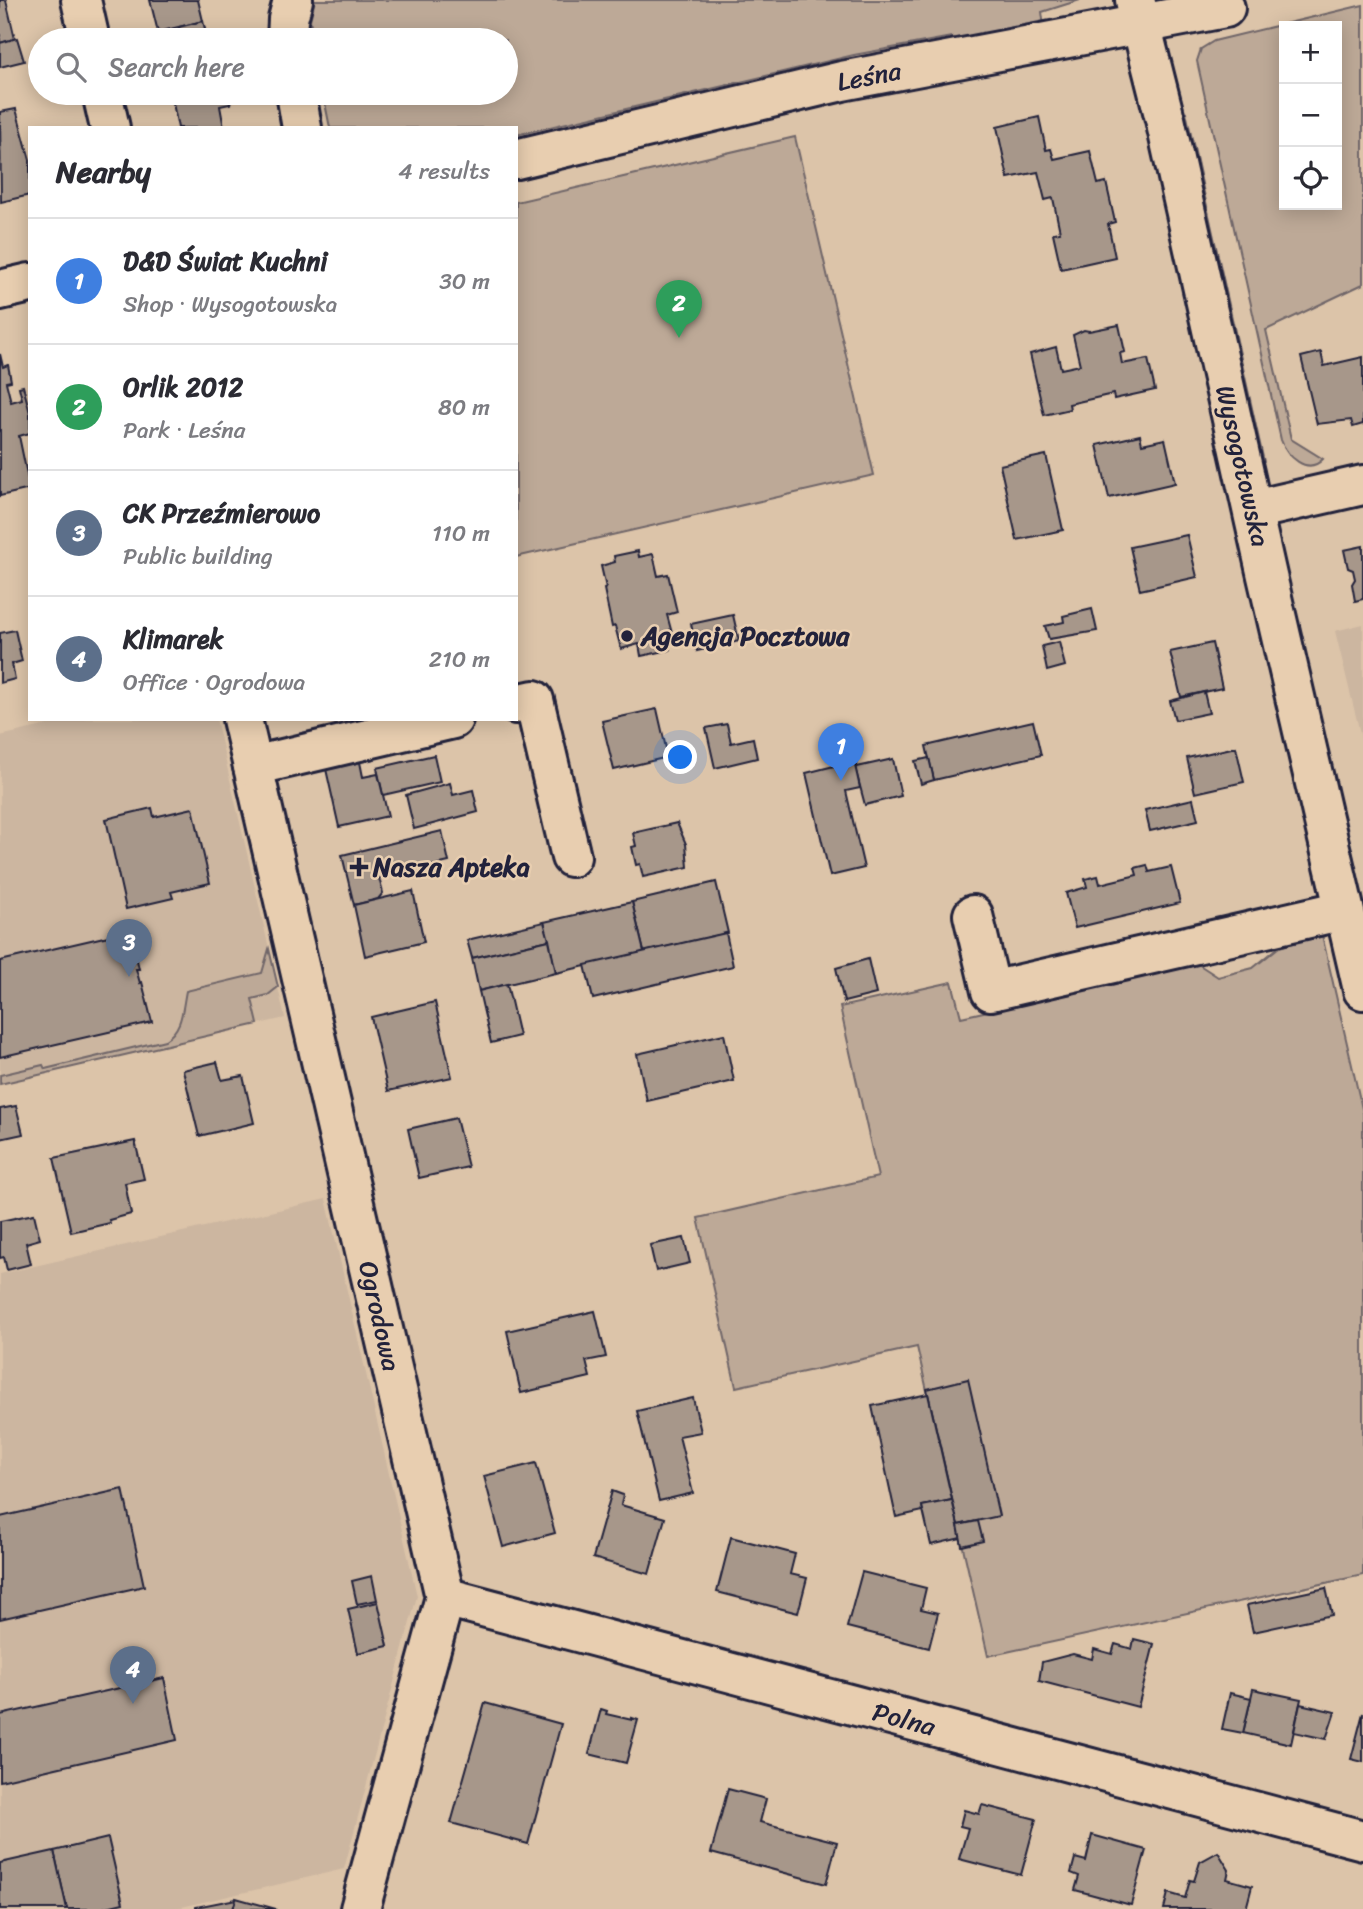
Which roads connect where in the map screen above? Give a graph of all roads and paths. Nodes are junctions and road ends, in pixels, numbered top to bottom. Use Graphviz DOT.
graph roads {
  1 [pos="81,0"];
  2 [pos="293,0"];
  3 [pos="1225,8"];
  4 [pos="1138,11"];
  5 [pos="87,28"];
  6 [pos="288,28"];
  7 [pos="105,105"];
  8 [pos="298,105"];
  9 [pos="110,126"];
  10 [pos="302,126"];
  11 [pos="518,159"];
  12 [pos="28,283"];
  13 [pos="0,290"];
  14 [pos="1363,485"];
  15 [pos="1252,510"];
  16 [pos="518,704"];
  17 [pos="242,721"];
  18 [pos="444,721"];
  19 [pos="253,766"];
  20 [pos="571,857"];
  21 [pos="1344,910"];
  22 [pos="974,915"];
  23 [pos="1363,990"];
  24 [pos="445,1597"];
  25 [pos="1363,1840"];
  26 [pos="360,1909"];
  1 -- 5 [label="street"];
  2 -- 6 [label="street"];
  3 -- 4 [label="street, Leśna"];
  4 -- 11 [label="street, Leśna"];
  4 -- 15 [label="street, Wysogotowska"];
  7 -- 9 [label="street"];
  8 -- 10 [label="street"];
  12 -- 13 [label="street"];
  14 -- 15 [label="street"];
  15 -- 21 [label="street, Wysogotowska"];
  16 -- 20 [label="street"];
  17 -- 19 [label="street, Ogrodowa"];
  18 -- 19 [label="street"];
  19 -- 24 [label="street, Ogrodowa"];
  21 -- 22 [label="street"];
  21 -- 23 [label="street, Wysogotowska"];
  24 -- 25 [label="street, Polna"];
  24 -- 26 [label="street, Ogrodowa"];
}
